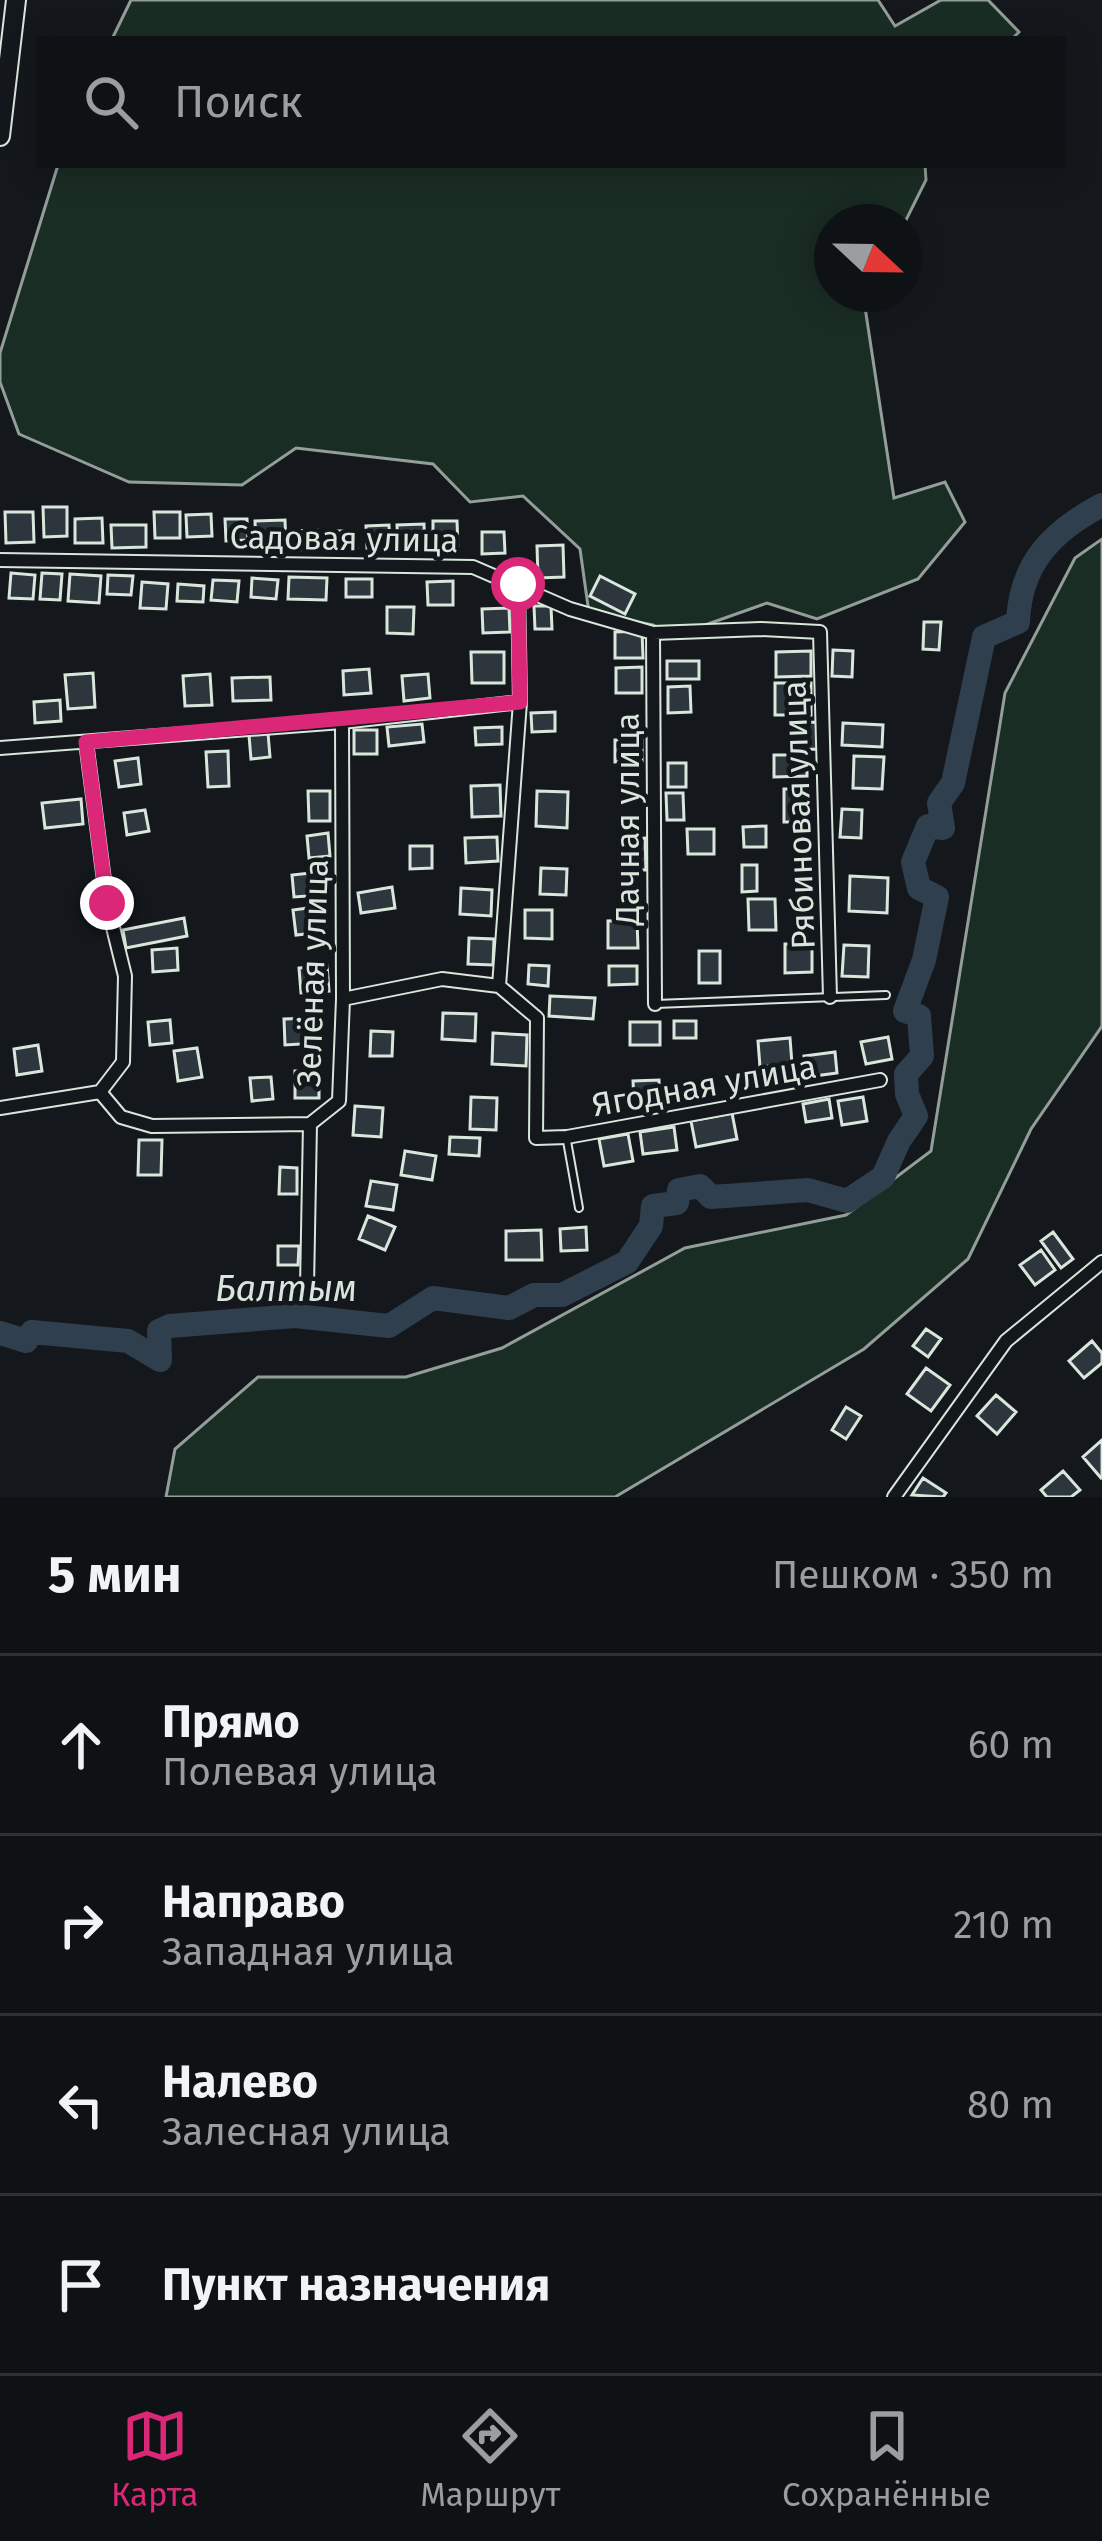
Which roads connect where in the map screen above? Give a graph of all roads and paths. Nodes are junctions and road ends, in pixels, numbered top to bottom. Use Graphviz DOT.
graph roads {
  1 [pos="16,0"];
  2 [pos="0,136"];
  3 [pos="0,560"];
  4 [pos="518,584"];
  5 [pos="820,632"];
  6 [pos="653,633"];
  7 [pos="520,702"];
  8 [pos="342,722"];
  9 [pos="86,742"];
  10 [pos="0,748"];
  11 [pos="499,986"];
  12 [pos="886,995"];
  13 [pos="830,998"];
  14 [pos="343,999"];
  15 [pos="655,1004"];
  16 [pos="880,1080"];
  17 [pos="100,1092"];
  18 [pos="0,1108"];
  19 [pos="310,1124"];
  20 [pos="567,1137"];
  21 [pos="579,1208"];
  22 [pos="1102,1262"];
  23 [pos="307,1287"];
  24 [pos="894,1497"];
  1 -- 2 [label="main road"];
  3 -- 4 [label="street, Садовая улица"];
  4 -- 6 [label="street, Садовая улица"];
  4 -- 7 [label="street"];
  5 -- 6 [label="street, Садовая улица"];
  5 -- 13 [label="street, Рябиновая улица"];
  6 -- 15 [label="street, Дачная улица"];
  7 -- 8 [label="street"];
  7 -- 11 [label="street"];
  8 -- 9 [label="street"];
  8 -- 14 [label="street, Зелёная улица"];
  9 -- 10 [label="street"];
  9 -- 17 [label="street"];
  11 -- 14 [label="street"];
  11 -- 20 [label="street, Ягодная улица"];
  12 -- 13 [label="lane"];
  13 -- 15 [label="lane"];
  14 -- 19 [label="street, Зелёная улица"];
  16 -- 20 [label="street, Ягодная улица"];
  17 -- 18 [label="street"];
  17 -- 19 [label="street"];
  19 -- 23 [label="street, Зелёная улица"];
  20 -- 21 [label="lane"];
  22 -- 24 [label="street"];
}
